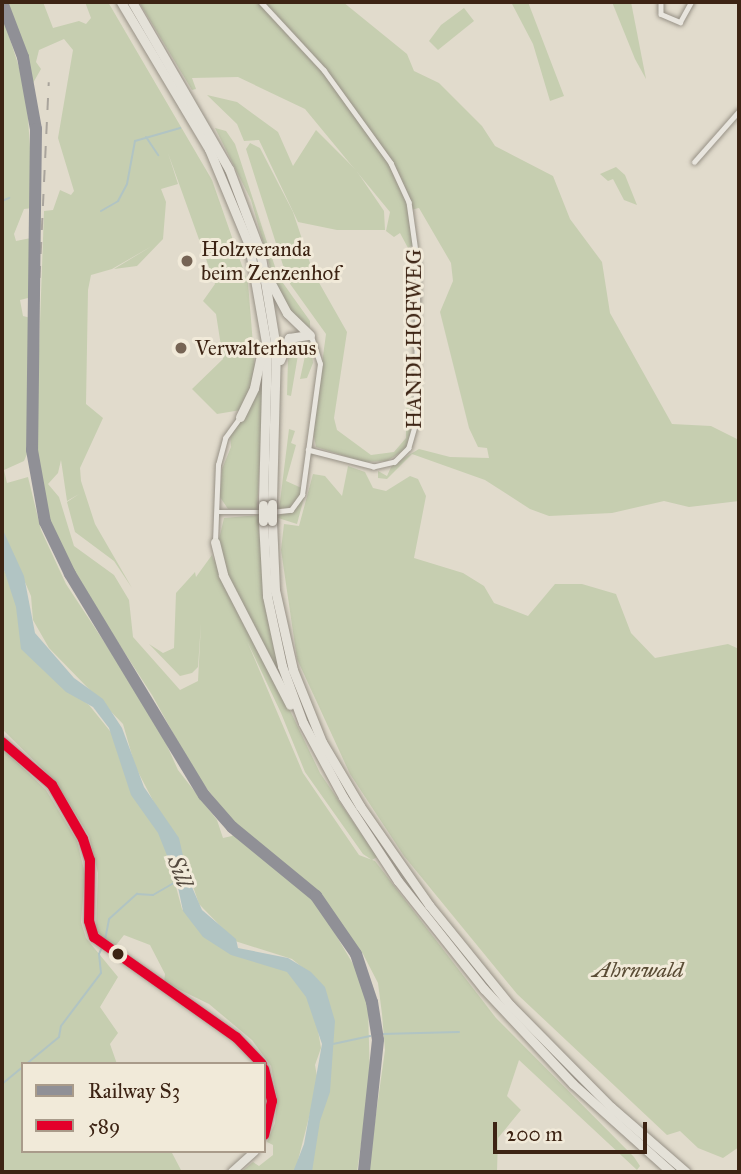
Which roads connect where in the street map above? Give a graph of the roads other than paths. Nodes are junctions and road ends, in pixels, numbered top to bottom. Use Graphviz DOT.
graph roads {
  1 [pos="121,2"];
  2 [pos="132,2"];
  3 [pos="261,2"];
  4 [pos="661,2"];
  5 [pos="691,2"];
  6 [pos="739,111"];
  7 [pos="694,162"];
  8 [pos="260,251"];
  9 [pos="265,332"];
  10 [pos="310,335"];
  11 [pos="277,375"];
  12 [pos="240,417"];
  13 [pos="309,450"];
  14 [pos="267,504"];
  15 [pos="217,512"];
  16 [pos="267,521"];
  17 [pos="215,542"];
  18 [pos="308,735"];
  19 [pos="2,742"];
  20 [pos="259,1062"];
  21 [pos="266,1078"];
  22 [pos="266,1127"];
  23 [pos="253,1153"];
  24 [pos="232,1172"];
  25 [pos="671,1172"];
  26 [pos="686,1172"];
  1 -- 9 [label="highway"];
  2 -- 8 [label="highway"];
  3 -- 13 [label="street, HANDLHOFWEG"];
  4 -- 5 [label="street"];
  6 -- 7 [label="street"];
  8 -- 10 [label="highway"];
  8 -- 11 [label="highway"];
  9 -- 12 [label="highway"];
  9 -- 14 [label="highway"];
  10 -- 11 [label="highway"];
  10 -- 13 [label="street"];
  11 -- 14 [label="highway"];
  12 -- 15 [label="street"];
  13 -- 15 [label="street"];
  14 -- 16 [label="highway, bridge"];
  15 -- 17 [label="street"];
  16 -- 18 [label="highway"];
  16 -- 26 [label="highway"];
  17 -- 18 [label="highway"];
  18 -- 25 [label="highway"];
  19 -- 20 [label="main road"];
  21 -- 22 [label="main road"];
  23 -- 24 [label="main road"];
}
